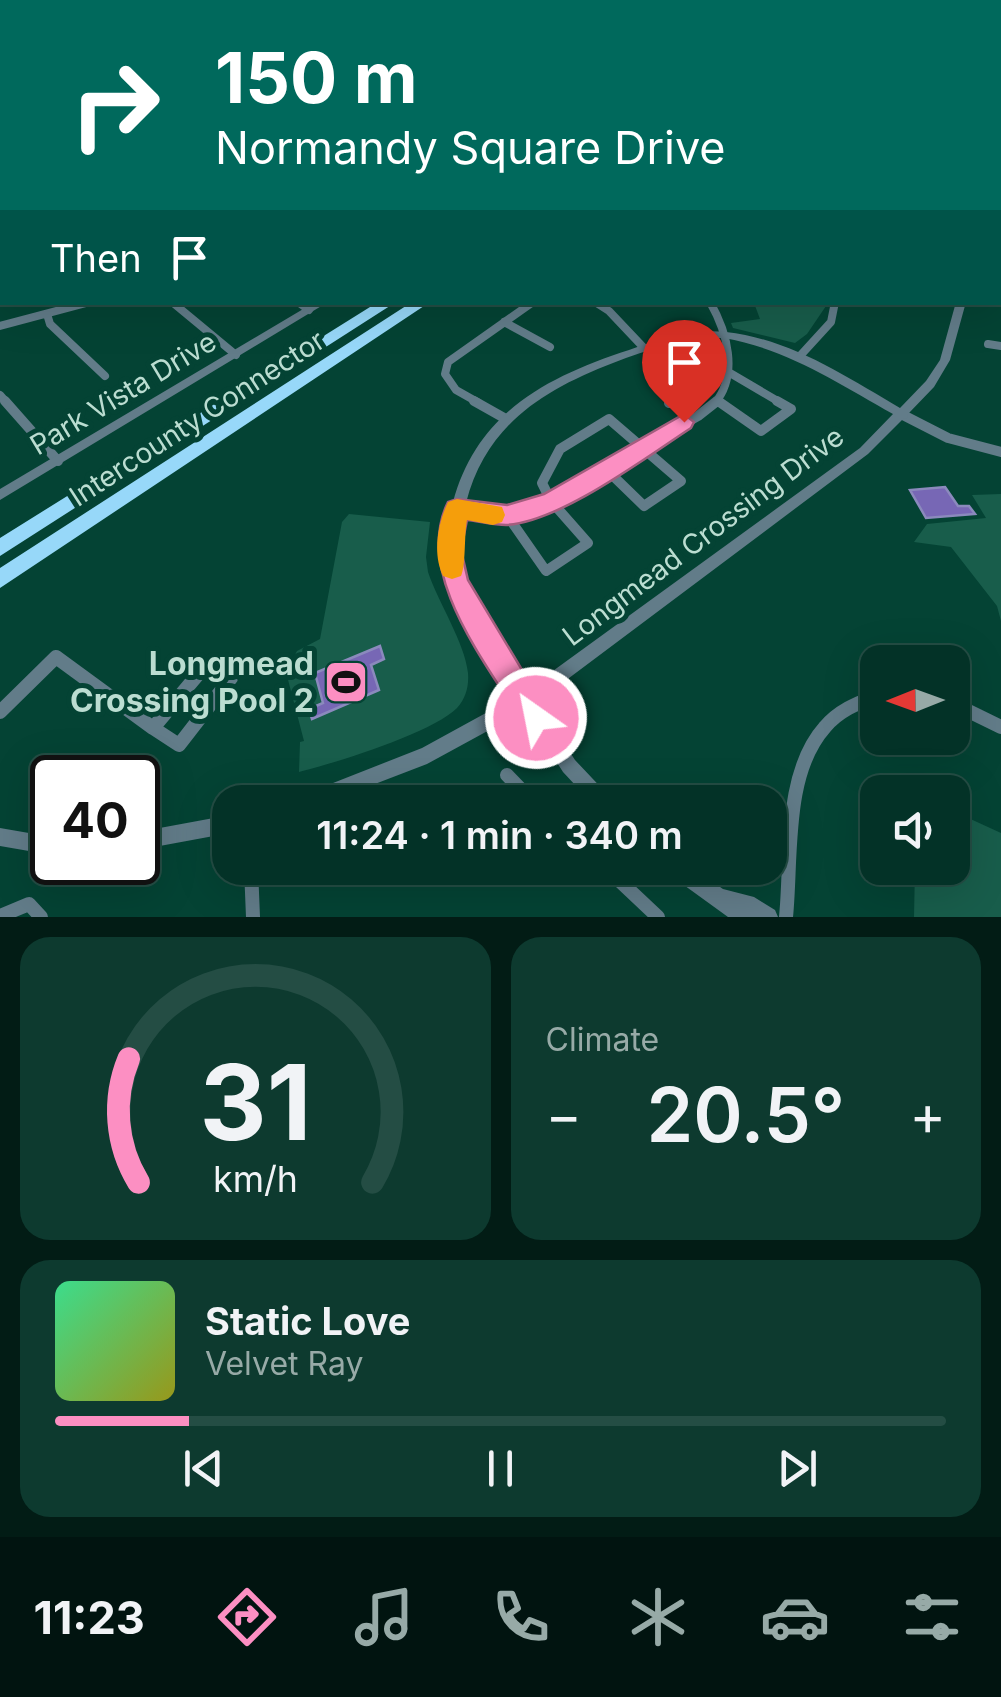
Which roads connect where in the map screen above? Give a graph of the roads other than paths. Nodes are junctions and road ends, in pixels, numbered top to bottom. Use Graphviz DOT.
graph roads {
  1 [pos="79,305"];
  2 [pos="176,305"];
  3 [pos="302,305"];
  4 [pos="319,305"];
  5 [pos="384,305"];
  6 [pos="418,305"];
  7 [pos="529,305"];
  8 [pos="600,305"];
  9 [pos="711,305"];
  10 [pos="834,305"];
  11 [pos="959,305"];
  12 [pos="310,310"];
  13 [pos="47,314"];
  14 [pos="504,322"];
  15 [pos="0,326"];
  16 [pos="721,335"];
  17 [pos="988,344"];
  18 [pos="1001,346"];
  19 [pos="550,347"];
  20 [pos="644,348"];
  21 [pos="236,355"];
  22 [pos="798,357"];
  23 [pos="730,372"];
  24 [pos="105,376"];
  25 [pos="0,395"];
  26 [pos="716,400"];
  27 [pos="669,403"];
  28 [pos="903,415"];
  29 [pos="506,419"];
  30 [pos="640,447"];
  31 [pos="1001,452"];
  32 [pos="58,461"];
  33 [pos="608,471"];
  34 [pos="0,495"];
  35 [pos="551,501"];
  36 [pos="457,509"];
  37 [pos="507,515"];
  38 [pos="0,548"];
  39 [pos="0,579"];
  40 [pos="860,700"];
  41 [pos="525,701"];
  42 [pos="0,712"];
  43 [pos="970,712"];
  44 [pos="1001,727"];
  45 [pos="153,728"];
  46 [pos="507,775"];
  47 [pos="351,785"];
  48 [pos="517,785"];
  49 [pos="587,785"];
  50 [pos="212,827"];
  51 [pos="0,837"];
  52 [pos="160,837"];
  53 [pos="30,842"];
  54 [pos="252,885"];
  55 [pos="624,885"];
  56 [pos="701,885"];
  57 [pos="720,899"];
  58 [pos="0,916"];
  59 [pos="41,917"];
  60 [pos="252,917"];
  61 [pos="658,917"];
  62 [pos="744,917"];
  63 [pos="768,917"];
  64 [pos="786,917"];
  1 -- 13 [label="street"];
  2 -- 21 [label="street"];
  3 -- 12 [label="street"];
  4 -- 12 [label="street, Park Vista Drive"];
  5 -- 38 [label="highway, Intercounty Connector"];
  6 -- 39 [label="highway, Intercounty Connector"];
  7 -- 14 [label="street"];
  8 -- 20 [label="street"];
  9 -- 16 [label="street"];
  10 -- 22 [label="street"];
  11 -- 28 [label="street, Longmead Crossing Drive"];
  12 -- 21 [label="street, Park Vista Drive"];
  13 -- 15 [label="street"];
  13 -- 24 [label="street"];
  14 -- 19 [label="street"];
  14 -- 29 [label="street"];
  16 -- 20 [label="street"];
  16 -- 22 [label="street"];
  16 -- 23 [label="street"];
  17 -- 18 [label="street"];
  20 -- 29 [label="street"];
  21 -- 32 [label="street, Park Vista Drive"];
  22 -- 28 [label="street"];
  23 -- 26 [label="street"];
  23 -- 26 [label="street"];
  23 -- 27 [label="street"];
  25 -- 32 [label="street"];
  26 -- 30 [label="street"];
  28 -- 31 [label="street"];
  28 -- 41 [label="street, Longmead Crossing Drive"];
  29 -- 36 [label="street"];
  30 -- 33 [label="street"];
  30 -- 33 [label="street"];
  30 -- 35 [label="street"];
  32 -- 34 [label="street, Park Vista Drive"];
  33 -- 35 [label="street"];
  35 -- 37 [label="street"];
  35 -- 37 [label="street"];
  36 -- 37 [label="street"];
  36 -- 41 [label="street"];
  40 -- 64 [label="street"];
  41 -- 47 [label="street, Longmead Crossing Drive"];
  41 -- 49 [label="street"];
  42 -- 45 [label="street"];
  43 -- 44 [label="street"];
  45 -- 45 [label="street"];
  46 -- 48 [label="street"];
  50 -- 52 [label="street"];
  51 -- 53 [label="street"];
  54 -- 60 [label="street"];
  55 -- 61 [label="street"];
  56 -- 57 [label="street"];
  57 -- 62 [label="street"];
  57 -- 63 [label="street"];
  58 -- 59 [label="street"];
}
